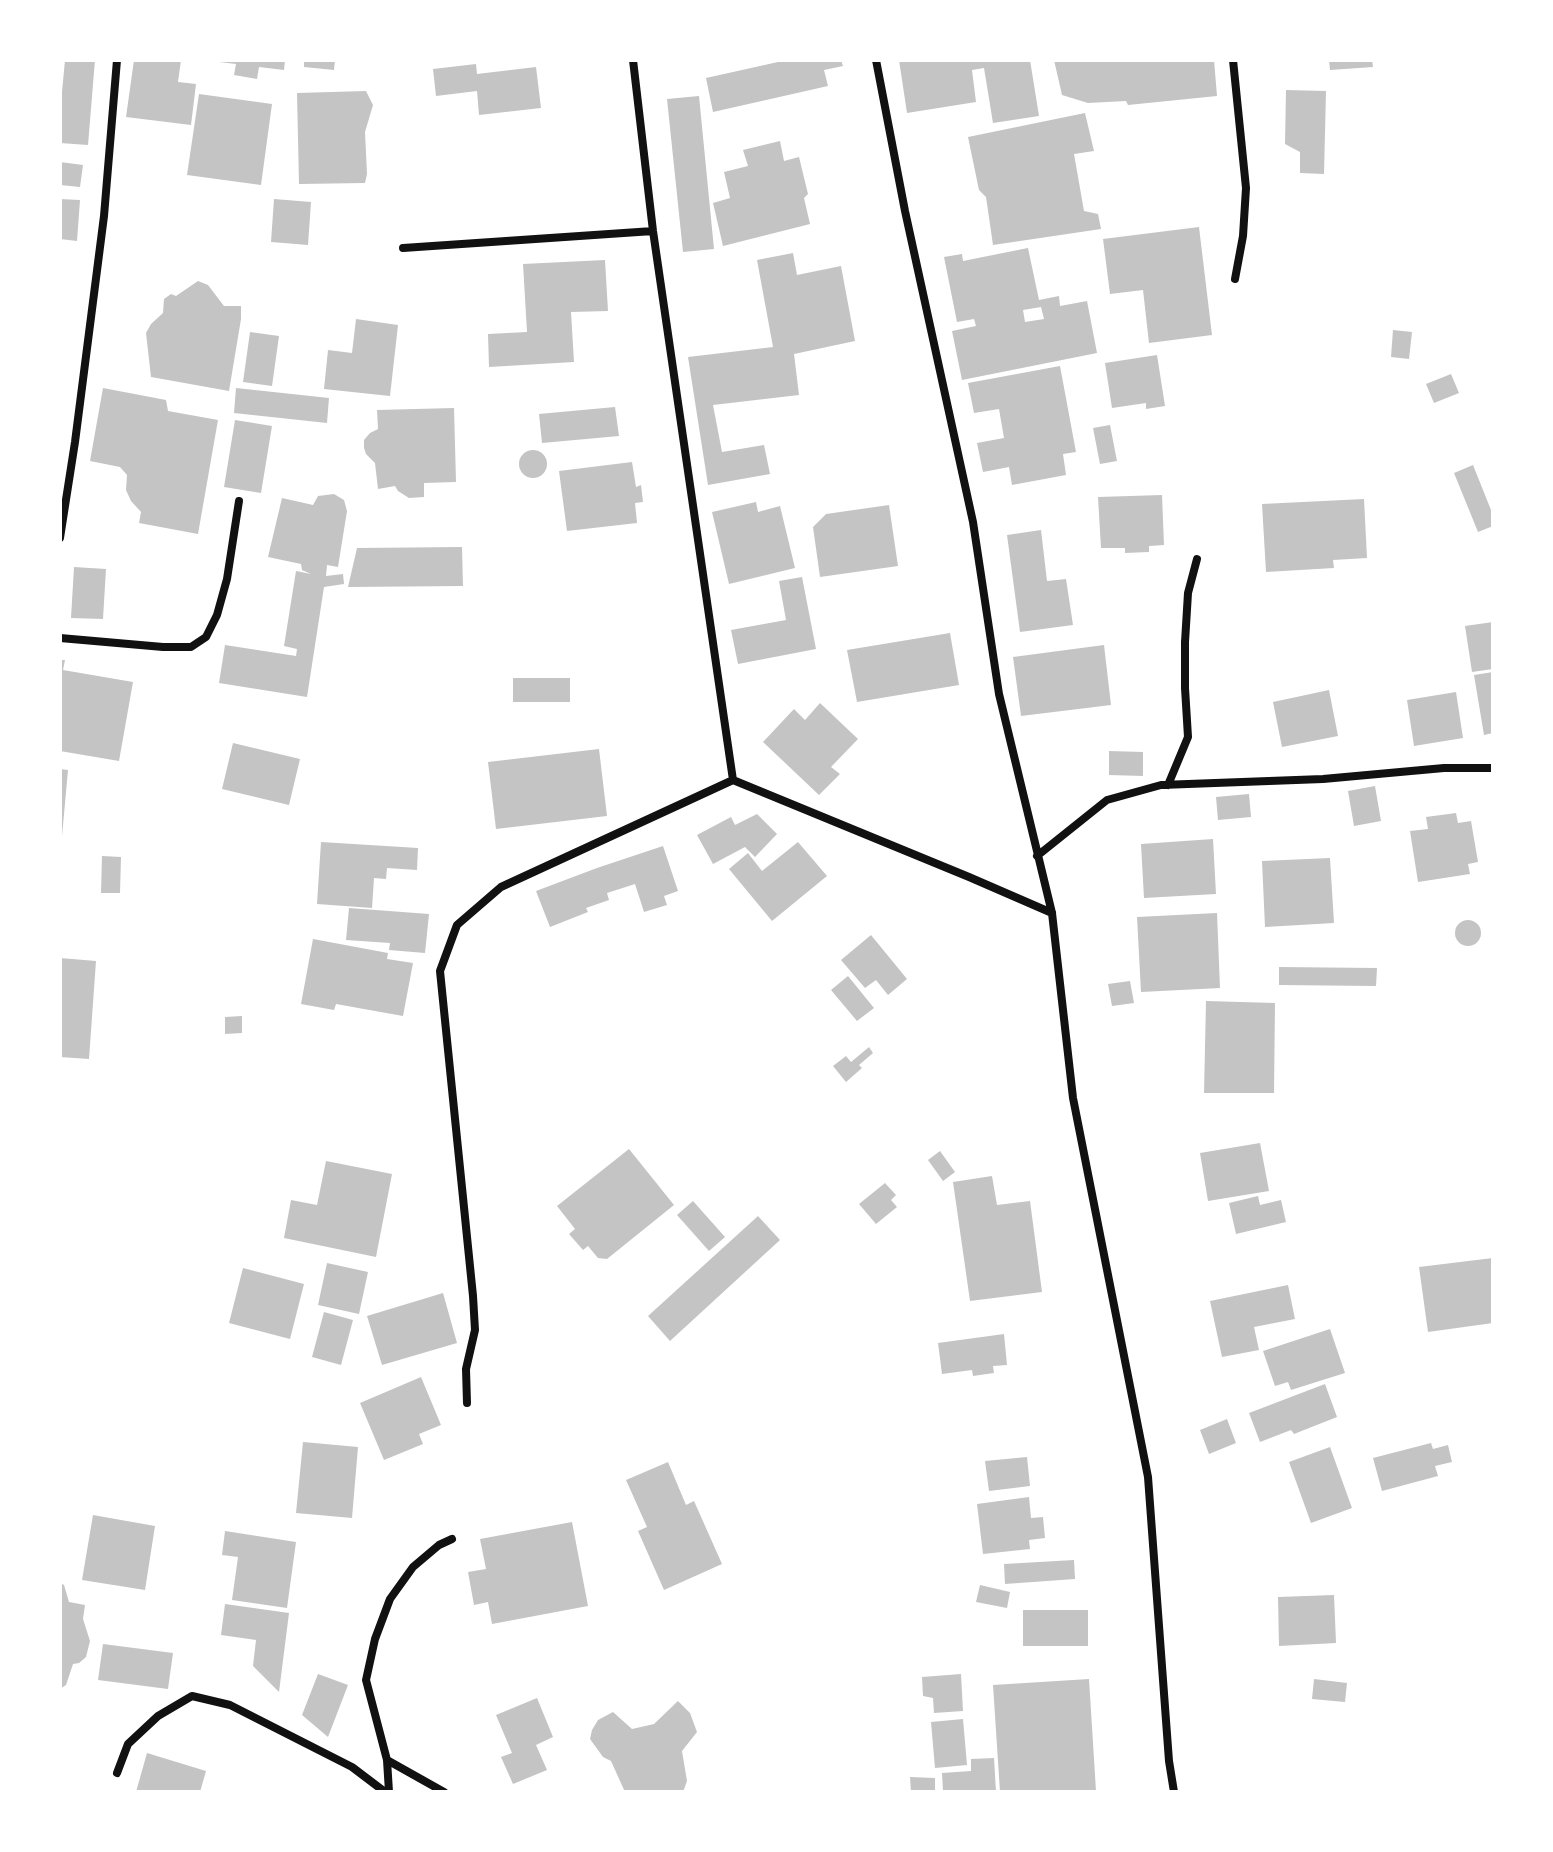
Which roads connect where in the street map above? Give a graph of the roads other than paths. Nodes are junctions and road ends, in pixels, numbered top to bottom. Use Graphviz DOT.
graph roads {
  1 [pos="117,60"];
  2 [pos="633,60"];
  3 [pos="876,60"];
  4 [pos="1233,60"];
  5 [pos="653,231"];
  6 [pos="403,248"];
  7 [pos="1235,279"];
  8 [pos="239,501"];
  9 [pos="60,538"];
  10 [pos="1197,559"];
  11 [pos="60,638"];
  12 [pos="1493,768"];
  13 [pos="733,780"];
  14 [pos="1168,785"];
  15 [pos="1037,856"];
  16 [pos="1052,913"];
  17 [pos="467,1403"];
  18 [pos="452,1539"];
  19 [pos="387,1760"];
  20 [pos="117,1773"];
  21 [pos="387,1792"];
  22 [pos="444,1792"];
  23 [pos="1174,1792"];
  1 -- 9 [label="street"];
  2 -- 5 [label="street"];
  3 -- 15 [label="street"];
  4 -- 7 [label="street"];
  5 -- 6 [label="street"];
  5 -- 13 [label="street"];
  8 -- 11 [label="street"];
  10 -- 14 [label="street"];
  12 -- 14 [label="street"];
  13 -- 16 [label="street"];
  13 -- 17 [label="street"];
  14 -- 15 [label="street"];
  15 -- 16 [label="street"];
  16 -- 23 [label="street"];
  18 -- 19 [label="street"];
  19 -- 21 [label="street"];
  19 -- 22 [label="street"];
  20 -- 21 [label="street"];
}
